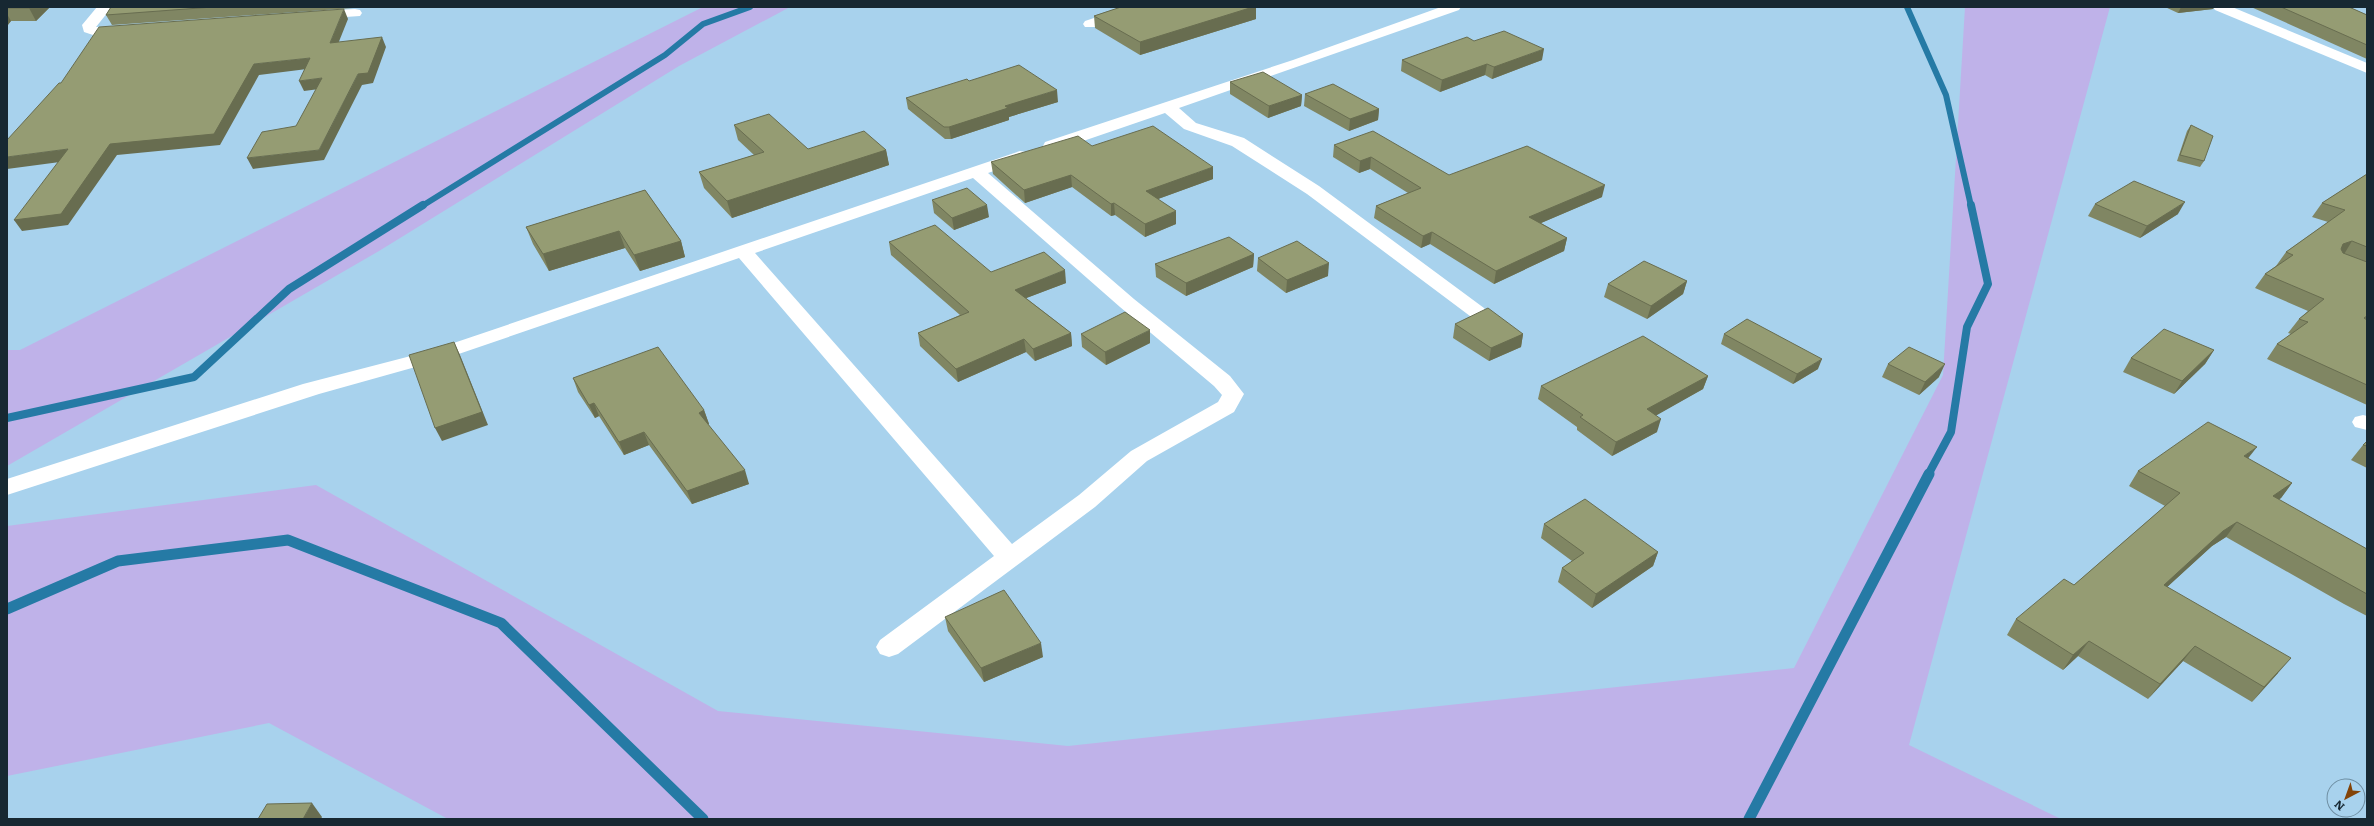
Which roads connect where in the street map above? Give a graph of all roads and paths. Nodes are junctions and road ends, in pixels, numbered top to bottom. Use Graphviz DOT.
graph roads {
  1 [pos="105,7"];
  2 [pos="1141,7"];
  3 [pos="1454,7"];
  4 [pos="2220,7"];
  5 [pos="355,13"];
  6 [pos="301,16"];
  7 [pos="1090,24"];
  8 [pos="136,30"];
  9 [pos="2367,68"];
  10 [pos="1168,107"];
  11 [pos="976,171"];
  12 [pos="743,251"];
  13 [pos="1477,312"];
  14 [pos="7,486"];
  15 [pos="1010,558"];
  16 [pos="889,647"];
  1 -- 8 [label="street"];
  2 -- 7 [label="street"];
  3 -- 10 [label="street"];
  4 -- 9 [label="street"];
  5 -- 6 [label="street"];
  10 -- 11 [label="street"];
  10 -- 13 [label="street"];
  11 -- 12 [label="street"];
  11 -- 15 [label="street"];
  12 -- 14 [label="street"];
  12 -- 15 [label="street"];
  15 -- 16 [label="street"];
}
